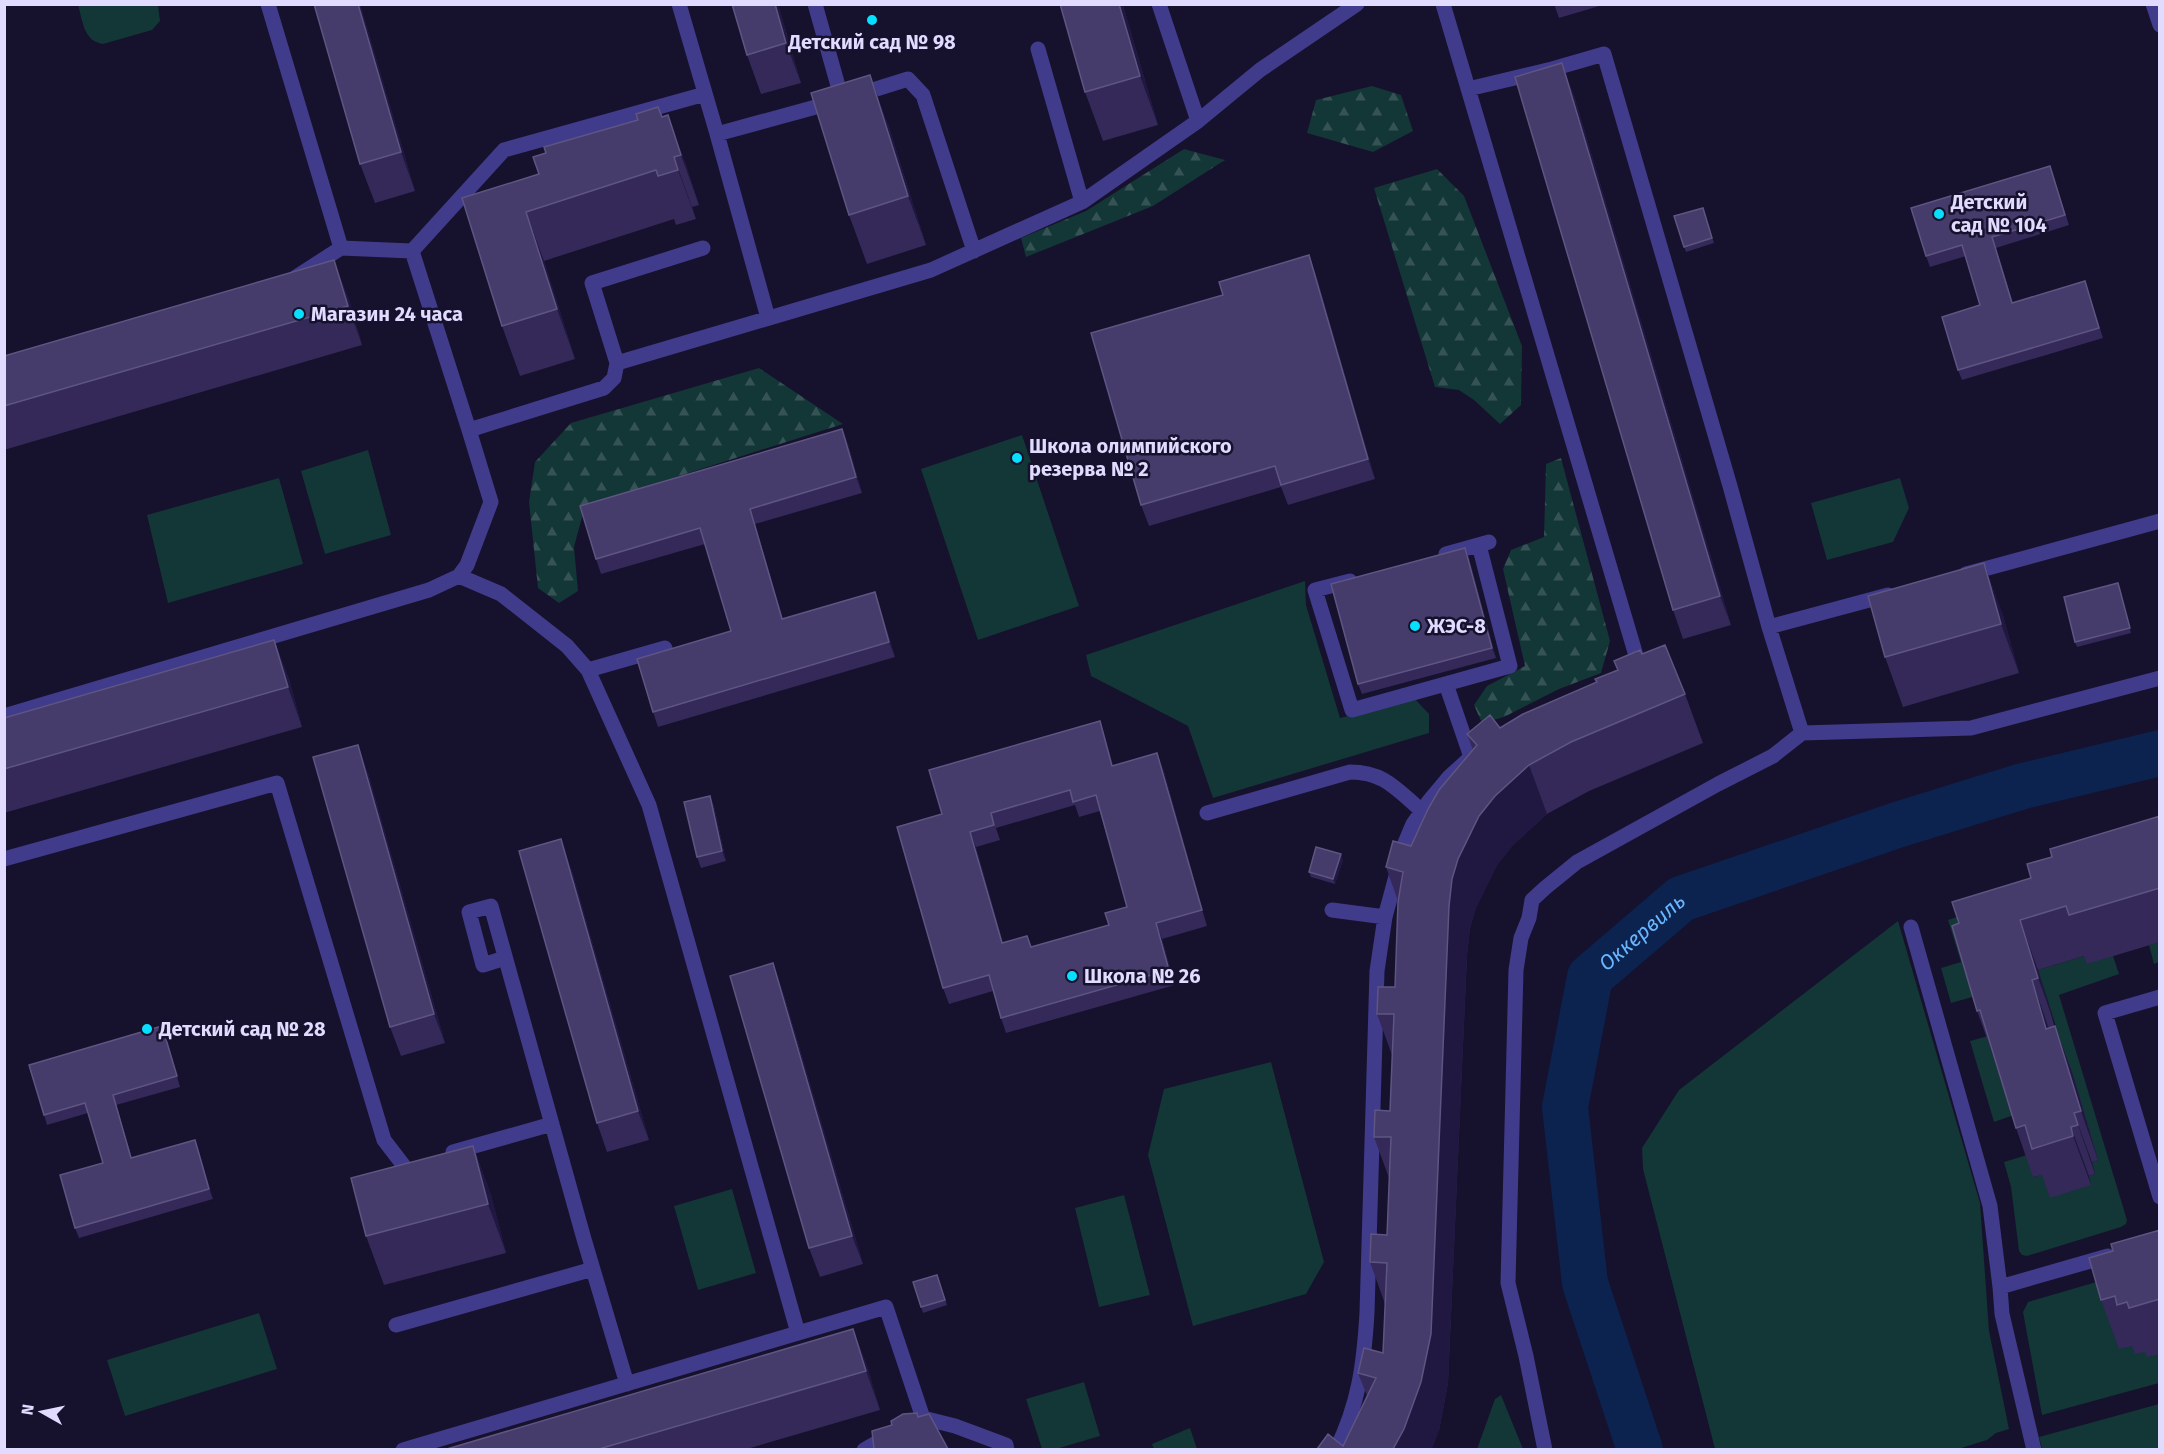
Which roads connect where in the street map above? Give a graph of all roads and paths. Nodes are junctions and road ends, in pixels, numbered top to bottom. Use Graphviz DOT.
graph roads {
  1 [pos="268,4"];
  2 [pos="679,4"];
  3 [pos="815,4"];
  4 [pos="1159,4"];
  5 [pos="1357,4"];
  6 [pos="1443,4"];
  7 [pos="2153,4"];
  8 [pos="2160,26"];
  9 [pos="1038,49"];
  10 [pos="1468,89"];
  11 [pos="705,94"];
  12 [pos="842,100"];
  13 [pos="1198,121"];
  14 [pos="717,134"];
  15 [pos="1082,202"];
  16 [pos="341,248"];
  17 [pos="703,248"];
  18 [pos="412,250"];
  19 [pos="974,251"];
  20 [pos="286,282"];
  21 [pos="768,318"];
  22 [pos="617,363"];
  23 [pos="469,430"];
  24 [pos="2160,521"];
  25 [pos="1435,557"];
  26 [pos="1370,575"];
  27 [pos="459,576"];
  28 [pos="1957,577"];
  29 [pos="1901,592"];
  30 [pos="1770,627"];
  31 [pos="665,648"];
  32 [pos="588,670"];
  33 [pos="2160,678"];
  34 [pos="1618,679"];
  35 [pos="1446,684"];
  36 [pos="4,716"];
  37 [pos="1802,733"];
  38 [pos="1422,811"];
  39 [pos="1207,813"];
  40 [pos="4,858"];
  41 [pos="1332,910"];
  42 [pos="1385,917"];
  43 [pos="1911,927"];
  44 [pos="505,958"];
  45 [pos="2160,997"];
  46 [pos="552,1124"];
  47 [pos="438,1156"];
  48 [pos="394,1179"];
  49 [pos="2160,1197"];
  50 [pos="2126,1251"];
  51 [pos="593,1269"];
  52 [pos="2000,1287"];
  53 [pos="396,1325"];
  54 [pos="798,1333"];
  55 [pos="627,1384"];
  56 [pos="913,1423"];
  57 [pos="403,1449"];
  58 [pos="864,1449"];
  59 [pos="1007,1449"];
  60 [pos="1336,1449"];
  61 [pos="1545,1449"];
  62 [pos="2034,1449"];
  1 -- 16 [label="lane"];
  2 -- 11 [label="lane"];
  3 -- 12 [label="lane"];
  4 -- 13 [label="lane"];
  5 -- 13 [label="lane"];
  6 -- 10 [label="lane"];
  7 -- 8 [label="lane"];
  9 -- 15 [label="lane"];
  10 -- 30 [label="lane"];
  10 -- 34 [label="lane"];
  11 -- 14 [label="lane"];
  11 -- 18 [label="lane"];
  12 -- 14 [label="lane"];
  12 -- 19 [label="lane"];
  13 -- 15 [label="lane"];
  14 -- 21 [label="lane"];
  15 -- 19 [label="lane"];
  16 -- 18 [label="lane"];
  16 -- 20 [label="lane"];
  17 -- 22 [label="lane"];
  18 -- 23 [label="lane"];
  19 -- 21 [label="lane"];
  21 -- 22 [label="lane"];
  22 -- 23 [label="lane"];
  23 -- 27 [label="lane"];
  24 -- 28 [label="lane"];
  25 -- 35 [label="lane"];
  26 -- 35 [label="lane"];
  27 -- 32 [label="lane"];
  27 -- 36 [label="lane"];
  29 -- 30 [label="lane"];
  30 -- 37 [label="lane"];
  31 -- 32 [label="lane"];
  32 -- 54 [label="lane"];
  33 -- 37 [label="lane"];
  35 -- 38 [label="lane"];
  37 -- 61 [label="lane"];
  38 -- 39 [label="lane"];
  38 -- 42 [label="lane"];
  40 -- 48 [label="lane"];
  41 -- 42 [label="lane"];
  42 -- 60 [label="lane"];
  43 -- 52 [label="lane"];
  44 -- 46 [label="lane"];
  45 -- 49 [label="lane"];
  46 -- 47 [label="lane"];
  46 -- 51 [label="lane"];
  50 -- 52 [label="lane"];
  51 -- 53 [label="lane"];
  51 -- 55 [label="lane"];
  52 -- 62 [label="lane"];
  54 -- 55 [label="lane"];
  54 -- 56 [label="lane"];
  55 -- 57 [label="lane"];
  56 -- 58 [label="lane"];
  56 -- 59 [label="lane"];
}
